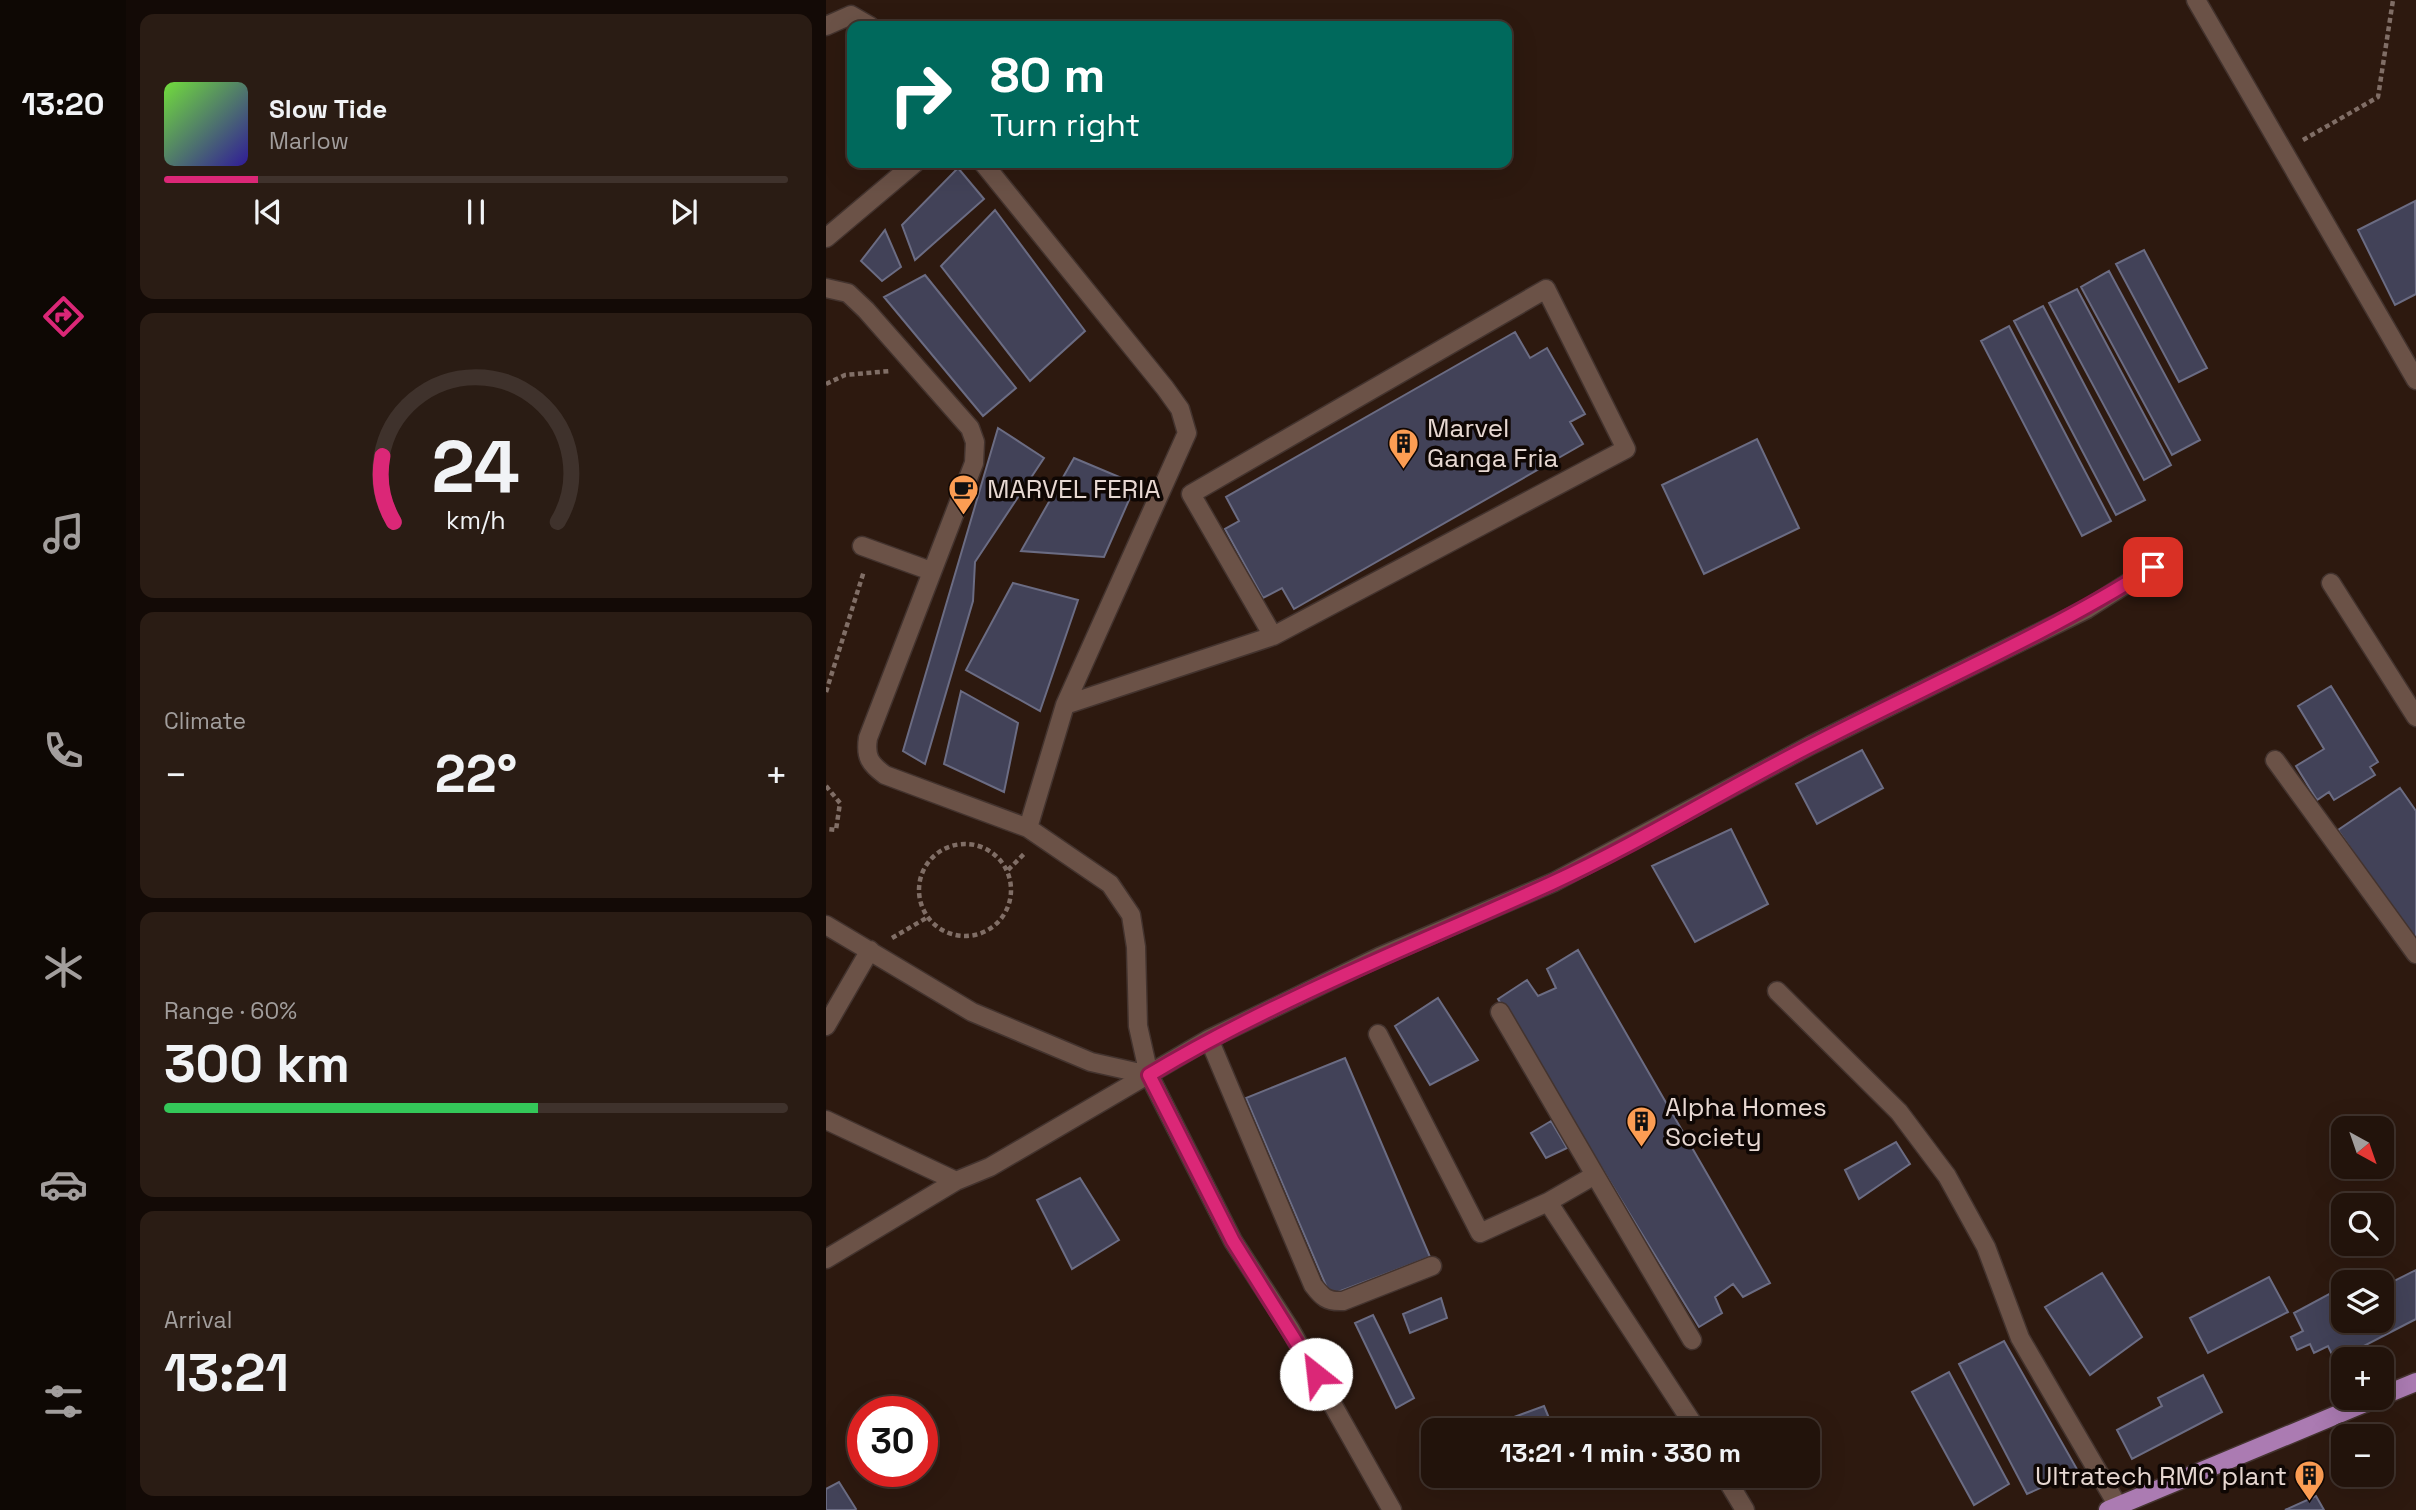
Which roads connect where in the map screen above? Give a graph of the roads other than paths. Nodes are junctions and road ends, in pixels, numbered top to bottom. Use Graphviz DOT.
graph roads {
  1 [pos="2196,0"];
  2 [pos="861,21"];
  3 [pos="826,26"];
  4 [pos="909,168"];
  5 [pos="987,168"];
  6 [pos="826,238"];
  7 [pos="826,288"];
  8 [pos="2416,380"];
  9 [pos="862,546"];
  10 [pos="2153,567"];
  11 [pos="931,571"];
  12 [pos="2331,583"];
  13 [pos="1273,636"];
  14 [pos="1065,705"];
  15 [pos="2416,717"];
  16 [pos="2275,760"];
  17 [pos="1028,828"];
  18 [pos="826,925"];
  19 [pos="870,950"];
  20 [pos="2416,954"];
  21 [pos="1777,991"];
  22 [pos="1500,1012"];
  23 [pos="826,1026"];
  24 [pos="1378,1034"];
  25 [pos="1209,1039"];
  26 [pos="1149,1075"];
  27 [pos="826,1120"];
  28 [pos="1595,1175"];
  29 [pos="956,1181"];
  30 [pos="1548,1202"];
  31 [pos="826,1259"];
  32 [pos="1432,1266"];
  33 [pos="1692,1340"];
  34 [pos="2416,1382"];
  35 [pos="2394,1391"];
  36 [pos="2348,1410"];
  37 [pos="1689,1418"];
  38 [pos="1732,1488"];
  39 [pos="2113,1508"];
  40 [pos="1392,1510"];
  41 [pos="1745,1510"];
  1 -- 8 [label="street"];
  2 -- 3 [label="street"];
  4 -- 6 [label="street"];
  5 -- 14 [label="street"];
  7 -- 11 [label="street"];
  9 -- 11 [label="street"];
  10 -- 25 [label="street"];
  11 -- 17 [label="street"];
  12 -- 15 [label="street"];
  13 -- 13 [label="street"];
  13 -- 14 [label="street"];
  14 -- 17 [label="street"];
  16 -- 20 [label="street"];
  17 -- 26 [label="street"];
  18 -- 19 [label="street"];
  19 -- 23 [label="street"];
  19 -- 26 [label="street"];
  21 -- 39 [label="street"];
  22 -- 28 [label="street"];
  24 -- 30 [label="street"];
  25 -- 26 [label="street"];
  25 -- 32 [label="street"];
  26 -- 29 [label="street"];
  26 -- 40 [label="street"];
  27 -- 29 [label="street"];
  28 -- 30 [label="street"];
  28 -- 33 [label="street"];
  29 -- 31 [label="street"];
  30 -- 37 [label="street"];
  34 -- 35 [label="main road"];
  36 -- 39 [label="main road"];
  38 -- 41 [label="street"];
}
